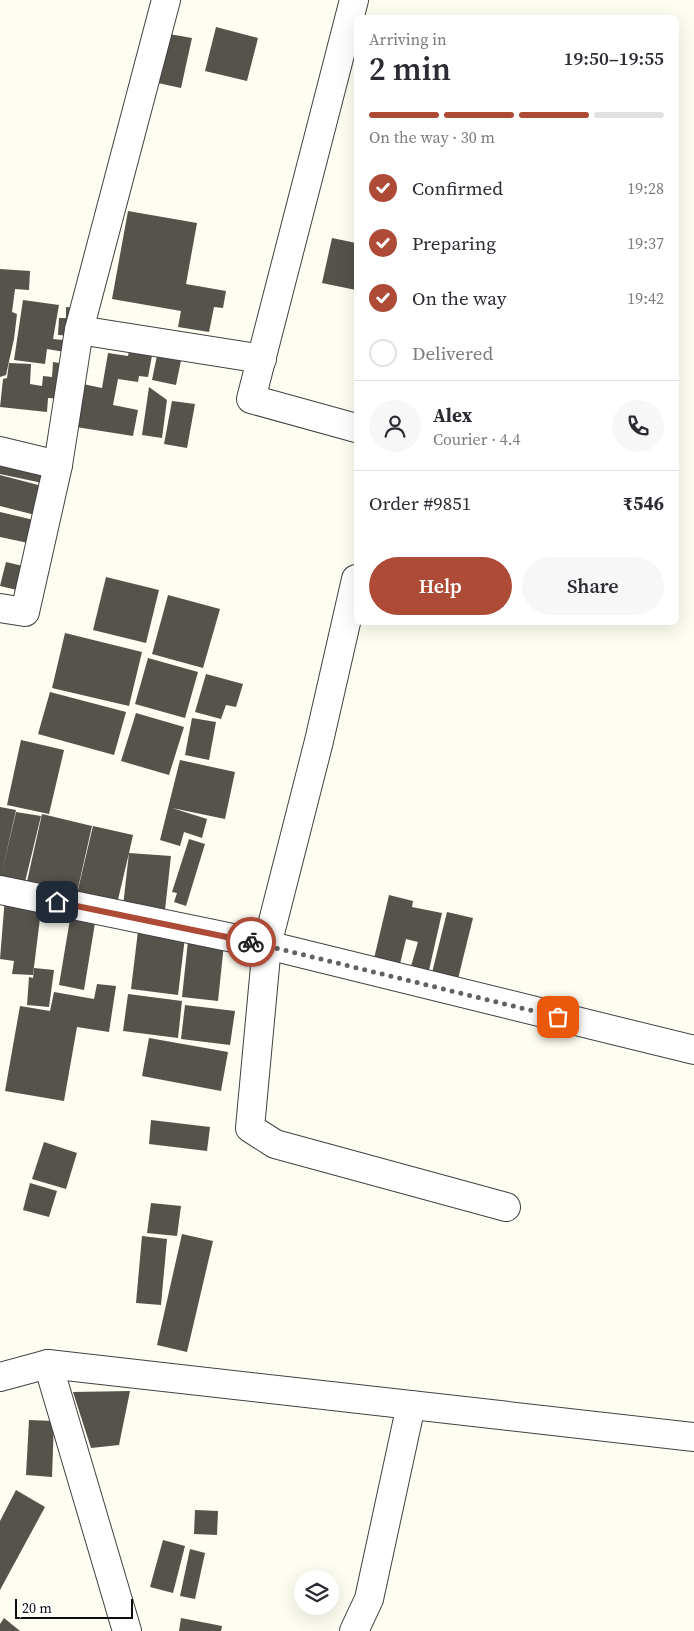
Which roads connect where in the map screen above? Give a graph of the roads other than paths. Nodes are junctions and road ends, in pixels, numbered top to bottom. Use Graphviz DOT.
graph roads {
  1 [pos="166,0"];
  2 [pos="354,0"];
  3 [pos="79,330"];
  4 [pos="262,359"];
  5 [pos="354,427"];
  6 [pos="0,451"];
  7 [pos="58,465"];
  8 [pos="354,588"];
  9 [pos="0,608"];
  10 [pos="0,890"];
  11 [pos="267,946"];
  12 [pos="694,1050"];
  13 [pos="506,1207"];
  14 [pos="48,1364"];
  15 [pos="0,1377"];
  16 [pos="411,1405"];
  17 [pos="694,1437"];
  18 [pos="127,1631"];
  19 [pos="354,1631"];
  1 -- 3 [label="street"];
  2 -- 4 [label="street"];
  3 -- 4 [label="street"];
  3 -- 7 [label="street"];
  4 -- 5 [label="street"];
  6 -- 7 [label="street"];
  7 -- 9 [label="street"];
  8 -- 11 [label="street"];
  10 -- 11 [label="street"];
  11 -- 12 [label="street"];
  11 -- 13 [label="street"];
  14 -- 15 [label="street"];
  14 -- 16 [label="street"];
  14 -- 18 [label="street"];
  16 -- 17 [label="street"];
  16 -- 19 [label="street"];
}
